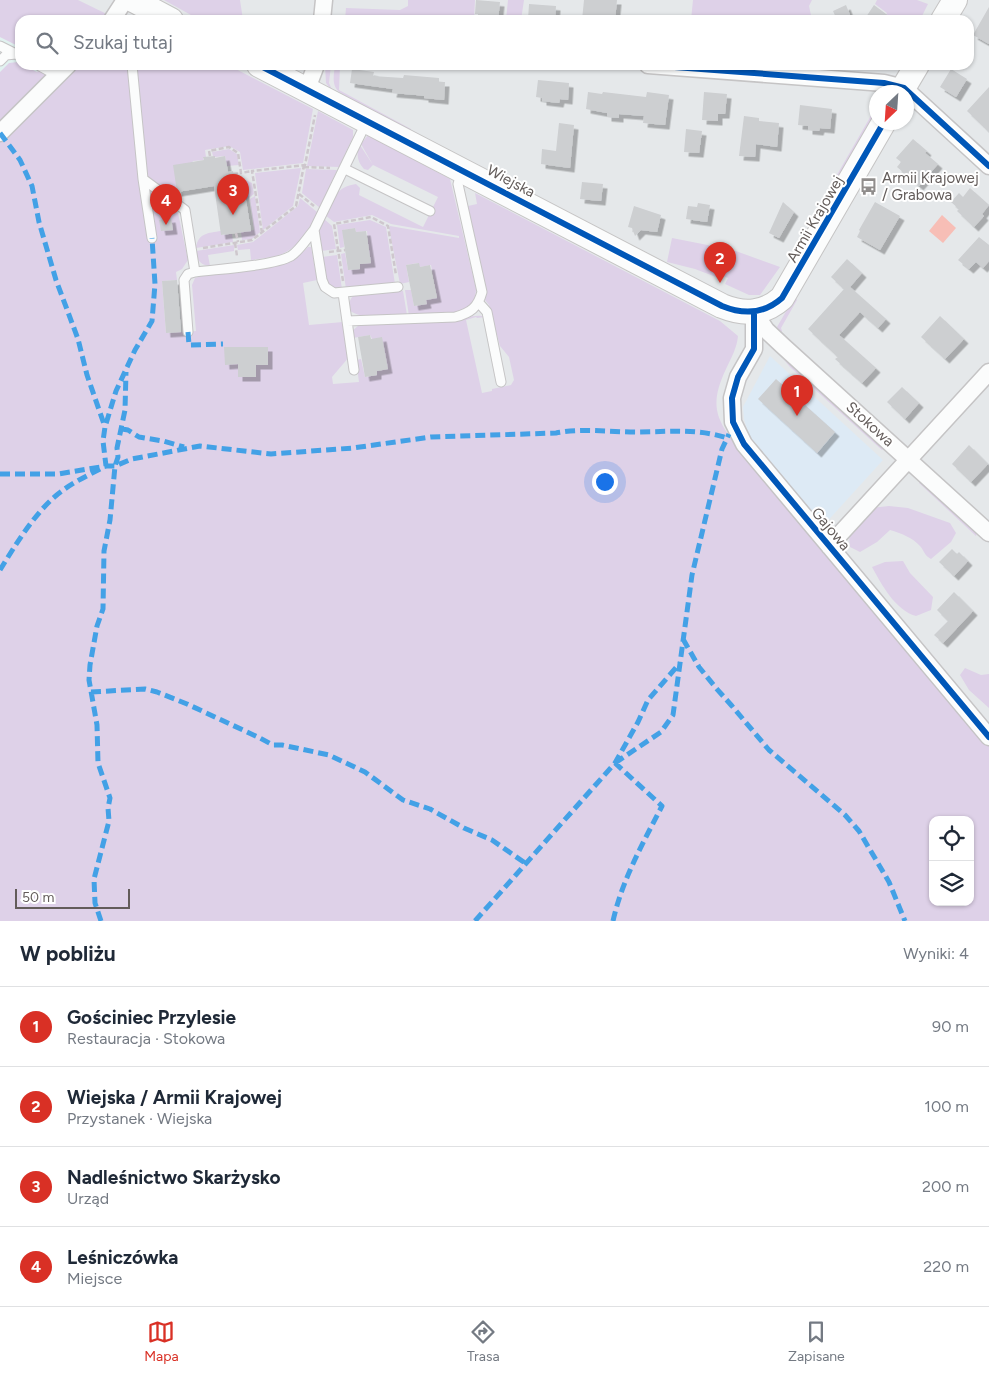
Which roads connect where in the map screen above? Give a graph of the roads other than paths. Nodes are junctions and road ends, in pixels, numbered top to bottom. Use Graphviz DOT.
graph roads {
  1 [pos="324,0"];
  2 [pos="955,0"];
  3 [pos="122,10"];
  4 [pos="146,15"];
  5 [pos="322,15"];
  6 [pos="946,15"];
  7 [pos="0,46"];
  8 [pos="15,54"];
  9 [pos="15,55"];
  10 [pos="0,61"];
  11 [pos="63,70"];
  12 [pos="132,70"];
  13 [pos="266,70"];
  14 [pos="315,70"];
  15 [pos="714,70"];
  16 [pos="914,70"];
  17 [pos="889,85"];
  18 [pos="905,85"];
  19 [pos="311,100"];
  20 [pos="914,100"];
  21 [pos="367,120"];
  22 [pos="879,130"];
  23 [pos="0,133"];
  24 [pos="989,166"];
  25 [pos="344,169"];
  26 [pos="463,170"];
  27 [pos="143,179"];
  28 [pos="430,211"];
  29 [pos="314,230"];
  30 [pos="152,238"];
  31 [pos="195,272"];
  32 [pos="398,287"];
  33 [pos="344,293"];
  34 [pos="479,303"];
  35 [pos="754,312"];
  36 [pos="347,322"];
  37 [pos="188,332"];
  38 [pos="354,370"];
  39 [pos="989,372"];
  40 [pos="501,382"];
  41 [pos="908,459"];
  42 [pos="989,534"];
  43 [pos="829,546"];
  44 [pos="989,737"];
  1 -- 5 [label="street"];
  2 -- 6 [label="street"];
  3 -- 4 [label="street"];
  7 -- 8 [label="lane"];
  9 -- 10 [label="lane"];
  11 -- 23 [label="street"];
  12 -- 27 [label="lane"];
  13 -- 19 [label="street, Wiejska"];
  14 -- 19 [label="street"];
  15 -- 17 [label="street"];
  16 -- 18 [label="street"];
  19 -- 21 [label="street, Wiejska"];
  20 -- 24 [label="street"];
  21 -- 25 [label="lane"];
  21 -- 26 [label="street, Wiejska"];
  22 -- 35 [label="street, Armii Krajowej"];
  25 -- 28 [label="lane"];
  25 -- 29 [label="lane"];
  26 -- 34 [label="lane"];
  26 -- 35 [label="street, Wiejska"];
  27 -- 30 [label="lane"];
  27 -- 31 [label="lane"];
  29 -- 31 [label="lane"];
  29 -- 33 [label="lane"];
  31 -- 37 [label="lane"];
  32 -- 33 [label="lane"];
  33 -- 36 [label="lane"];
  34 -- 36 [label="lane"];
  34 -- 40 [label="lane"];
  35 -- 41 [label="street, Stokowa"];
  35 -- 43 [label="street, Gajowa"];
  36 -- 38 [label="lane"];
  39 -- 41 [label="street"];
  41 -- 42 [label="street, Stokowa"];
  41 -- 43 [label="street"];
  43 -- 44 [label="street, Gajowa"];
}
